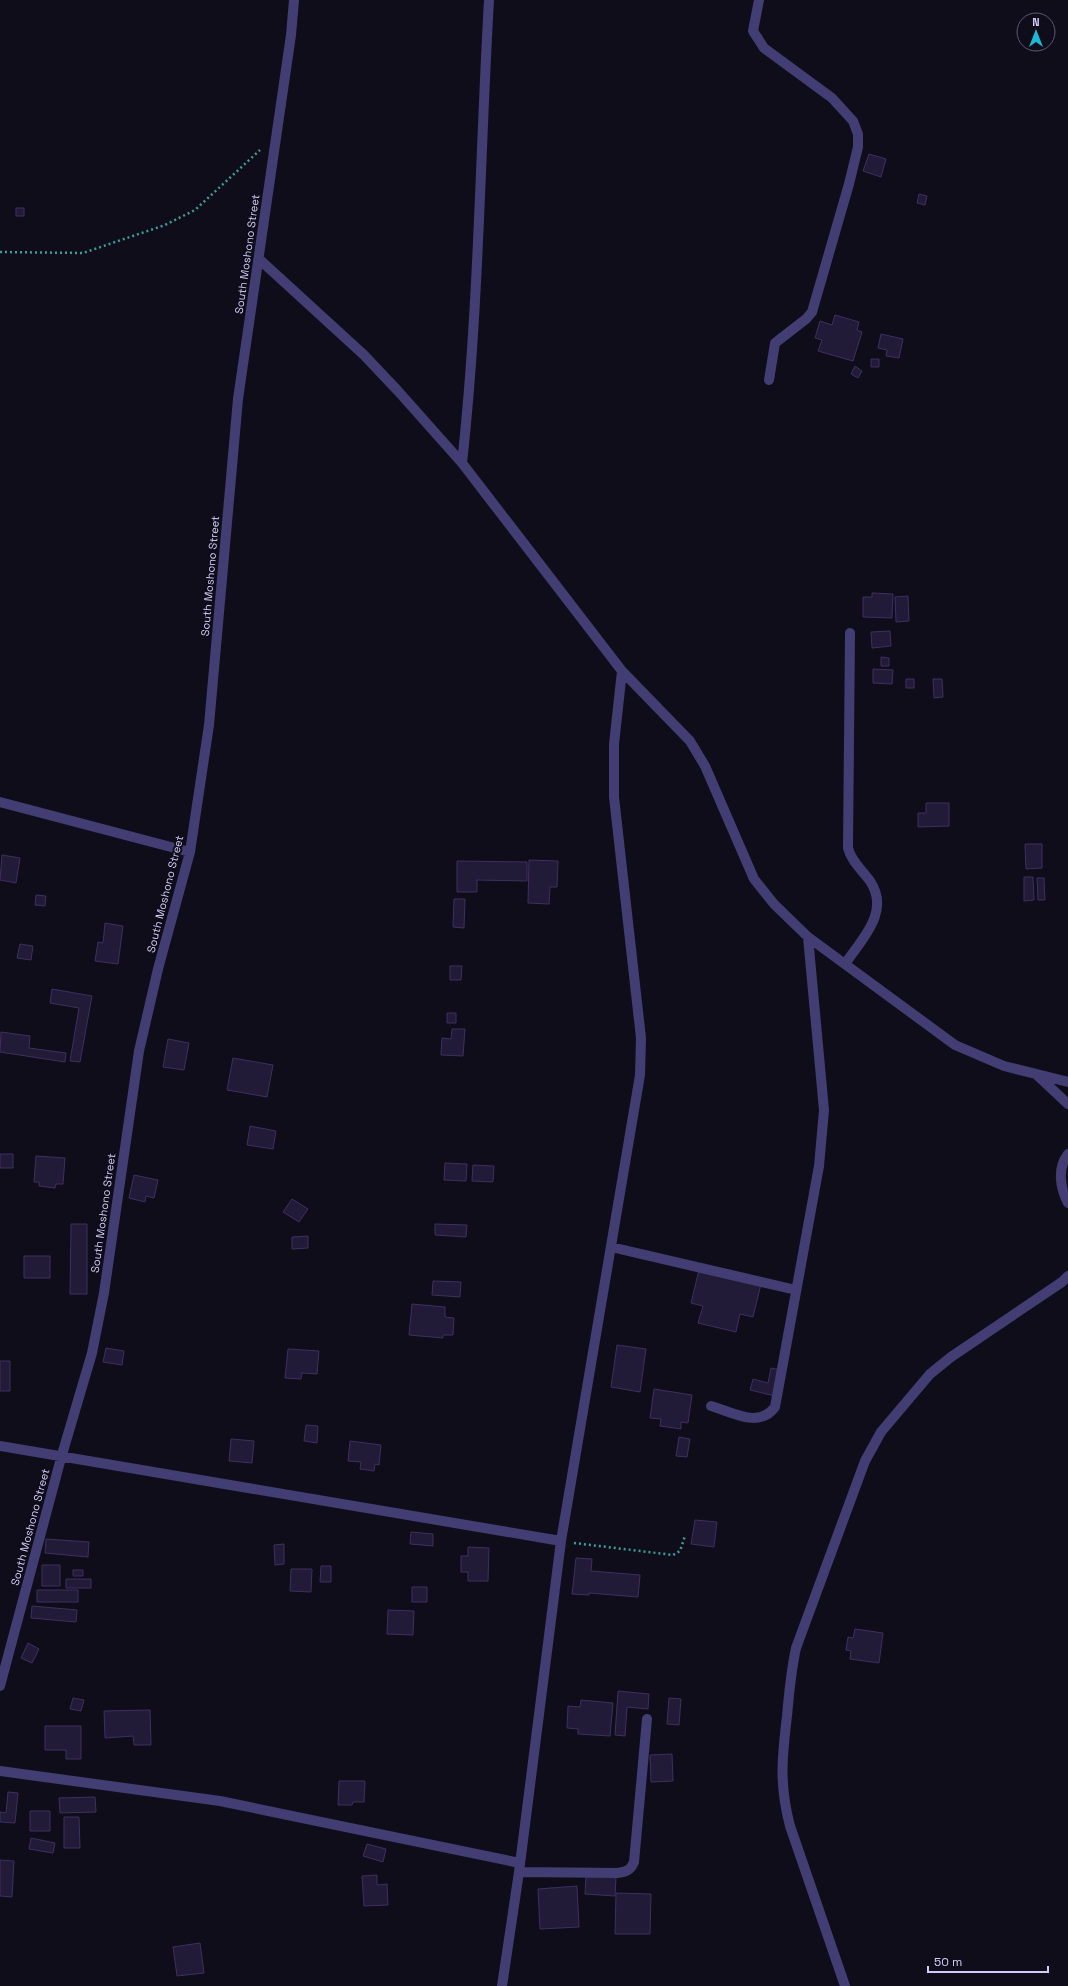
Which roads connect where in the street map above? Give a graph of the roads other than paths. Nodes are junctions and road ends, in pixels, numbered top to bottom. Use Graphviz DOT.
graph roads {
  1 [pos="294,0"];
  2 [pos="489,0"];
  3 [pos="758,0"];
  4 [pos="259,259"];
  5 [pos="769,380"];
  6 [pos="462,463"];
  7 [pos="850,633"];
  8 [pos="622,671"];
  9 [pos="0,802"];
  10 [pos="190,852"];
  11 [pos="808,937"];
  12 [pos="844,964"];
  13 [pos="1037,1075"];
  14 [pos="1068,1082"];
  15 [pos="1068,1104"];
  16 [pos="1068,1154"];
  17 [pos="1068,1203"];
  18 [pos="611,1247"];
  19 [pos="1068,1276"];
  20 [pos="796,1290"];
  21 [pos="711,1406"];
  22 [pos="0,1446"];
  23 [pos="61,1458"];
  24 [pos="562,1542"];
  25 [pos="0,1686"];
  26 [pos="647,1719"];
  27 [pos="0,1771"];
  28 [pos="520,1867"];
  29 [pos="502,1986"];
  30 [pos="845,1986"];
  1 -- 4 [label="street, South Moshono Street"];
  2 -- 6 [label="street"];
  3 -- 5 [label="street"];
  4 -- 6 [label="street"];
  4 -- 10 [label="street, South Moshono Street"];
  6 -- 8 [label="street"];
  7 -- 12 [label="street"];
  8 -- 11 [label="street"];
  8 -- 18 [label="street"];
  9 -- 10 [label="street"];
  10 -- 23 [label="street, South Moshono Street"];
  11 -- 12 [label="street"];
  11 -- 20 [label="street"];
  12 -- 13 [label="street"];
  13 -- 14 [label="street"];
  13 -- 15 [label="street"];
  16 -- 17 [label="street"];
  18 -- 20 [label="street"];
  18 -- 24 [label="street"];
  19 -- 30 [label="street"];
  20 -- 21 [label="street"];
  22 -- 23 [label="street"];
  23 -- 24 [label="street"];
  23 -- 25 [label="street, South Moshono Street"];
  24 -- 28 [label="street"];
  26 -- 28 [label="street"];
  27 -- 28 [label="street"];
  28 -- 29 [label="street"];
}
